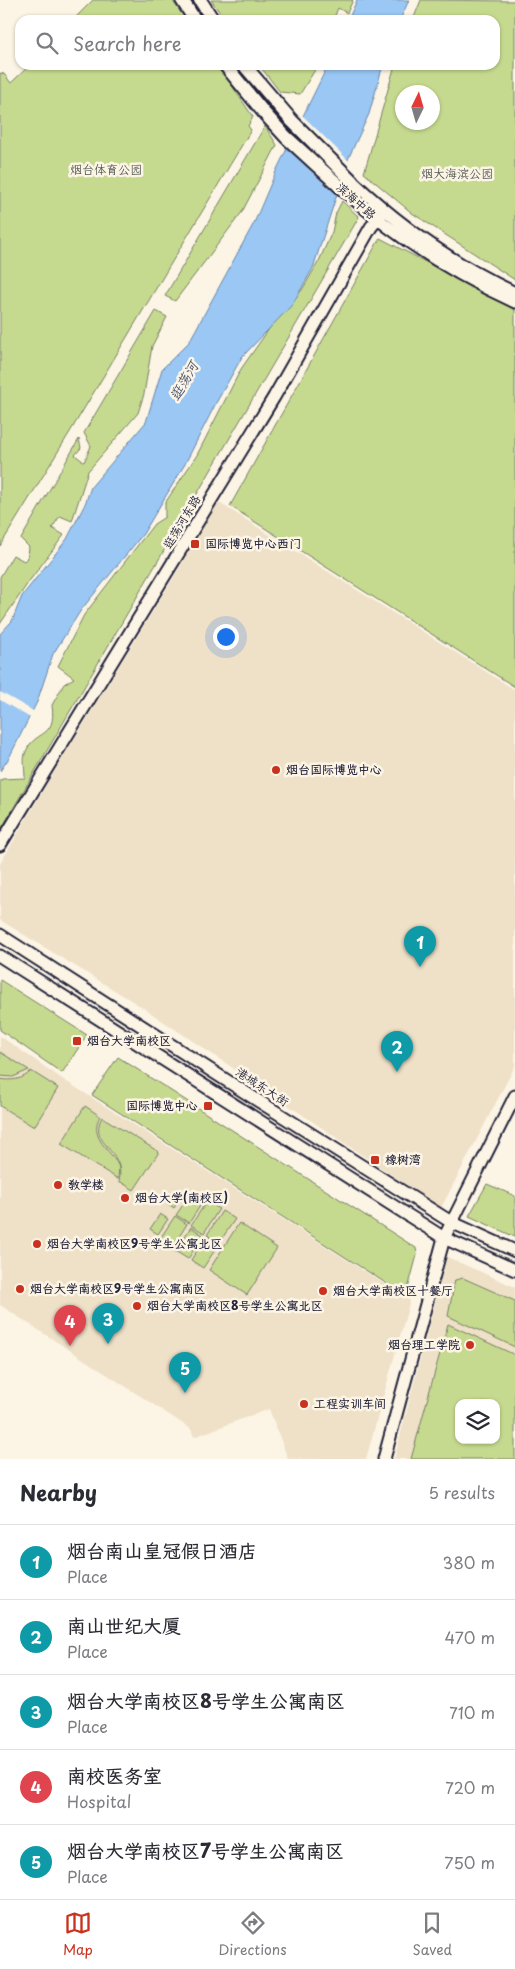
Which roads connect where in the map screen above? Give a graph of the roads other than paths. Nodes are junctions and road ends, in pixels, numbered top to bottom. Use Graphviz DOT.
graph roads {
  1 [pos="182,0"];
  2 [pos="200,0"];
  3 [pos="192,15"];
  4 [pos="210,15"];
  5 [pos="229,70"];
  6 [pos="248,70"];
  7 [pos="350,187"];
  8 [pos="380,215"];
  9 [pos="515,293"];
  10 [pos="515,302"];
  11 [pos="0,845"];
  12 [pos="0,935"];
  13 [pos="0,956"];
  14 [pos="122,1013"];
  15 [pos="113,1027"];
  16 [pos="515,1096"];
  17 [pos="451,1222"];
  18 [pos="444,1238"];
  19 [pos="515,1252"];
  20 [pos="515,1270"];
  21 [pos="384,1459"];
  1 -- 3 [label="main road"];
  2 -- 4 [label="main road"];
  5 -- 7 [label="main road, 滨海中路"];
  6 -- 7 [label="main road, 滨海中路"];
  7 -- 8 [label="main road, 滨海中路"];
  8 -- 9 [label="main road, 滨海中路"];
  8 -- 10 [label="main road, 滨海中路"];
  8 -- 11 [label="main road, 逛荡河东路"];
  12 -- 14 [label="main road, 港城东大街"];
  13 -- 15 [label="main road"];
  14 -- 15 [label="main road"];
  14 -- 17 [label="main road, 港城东大街"];
  15 -- 18 [label="main road"];
  16 -- 17 [label="main road"];
  17 -- 18 [label="main road"];
  17 -- 19 [label="main road, 港城东大街"];
  18 -- 20 [label="main road"];
  18 -- 21 [label="main road"];
}
